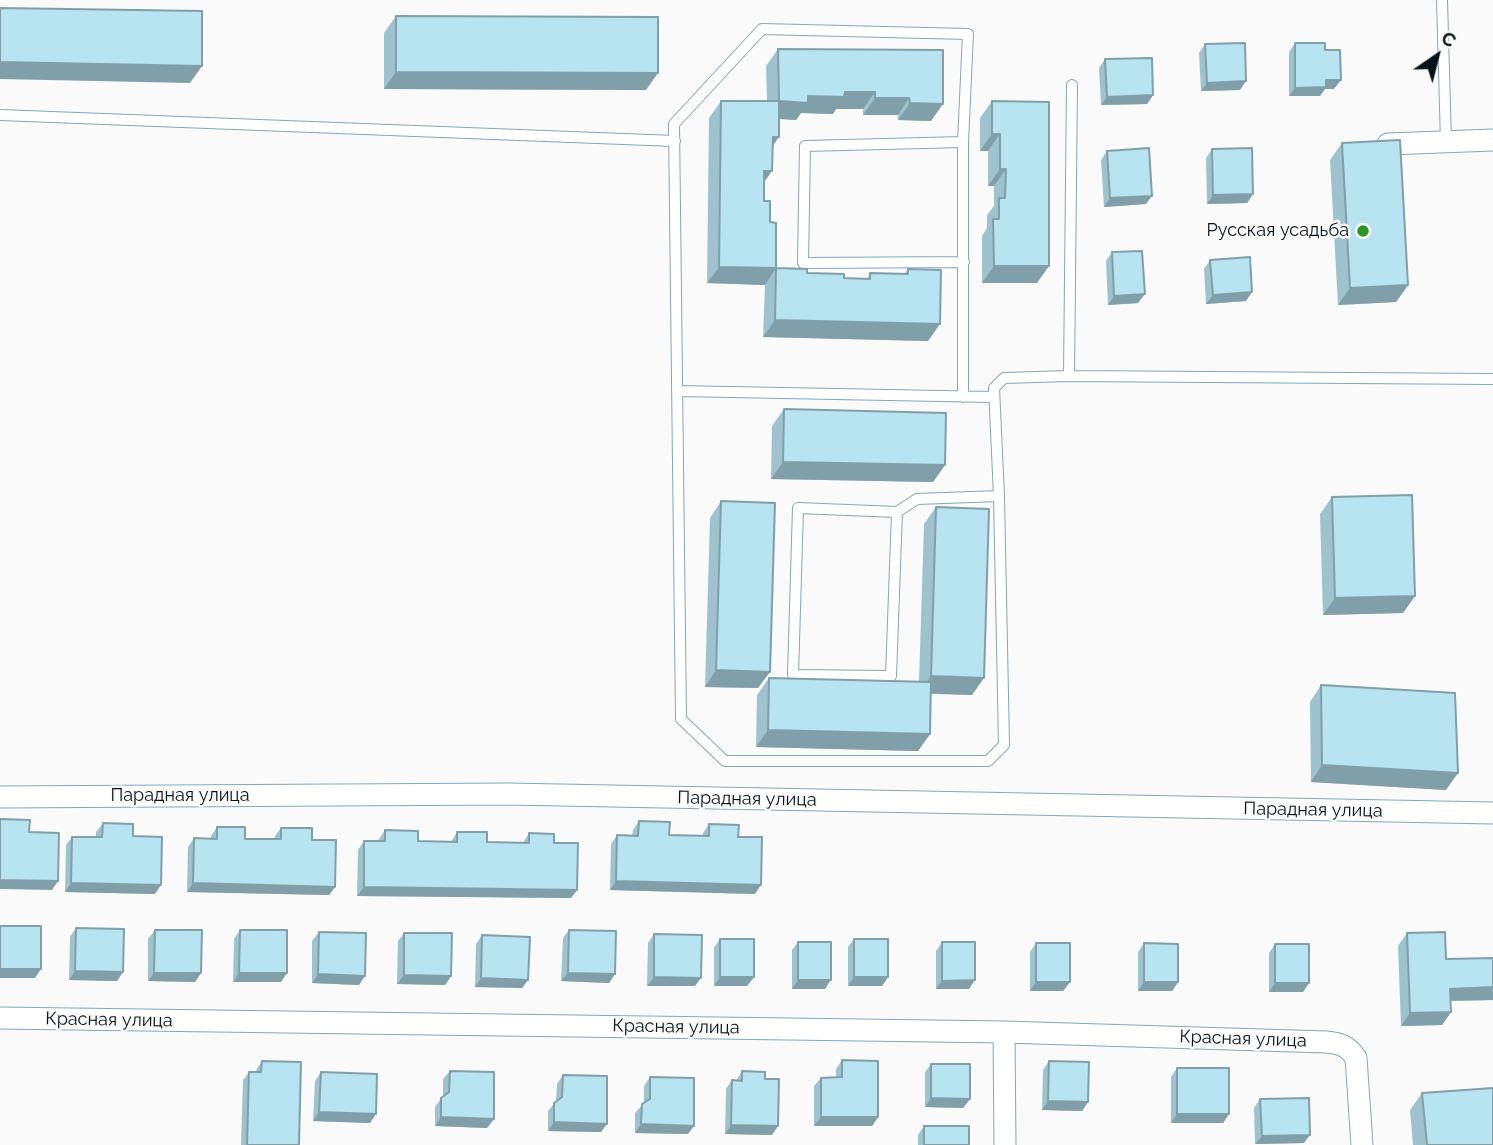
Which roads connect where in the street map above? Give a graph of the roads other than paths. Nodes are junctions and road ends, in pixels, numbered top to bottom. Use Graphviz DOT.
graph roads {
  1 [pos="1442,0"];
  2 [pos="1072,85"];
  3 [pos="0,115"];
  4 [pos="1493,140"];
  5 [pos="675,141"];
  6 [pos="963,142"];
  7 [pos="1446,142"];
  8 [pos="1388,144"];
  9 [pos="964,262"];
  10 [pos="1069,376"];
  11 [pos="1493,379"];
  12 [pos="677,391"];
  13 [pos="963,397"];
  14 [pos="994,397"];
  15 [pos="999,496"];
  16 [pos="897,512"];
  17 [pos="0,797"];
  18 [pos="1493,813"];
  19 [pos="0,1018"];
  20 [pos="1004,1032"];
  21 [pos="1005,1145"];
  22 [pos="1362,1145"];
  1 -- 7 [label="lane"];
  2 -- 10 [label="lane"];
  3 -- 5 [label="lane"];
  4 -- 7 [label="street"];
  5 -- 6 [label="lane"];
  5 -- 12 [label="lane"];
  6 -- 9 [label="lane"];
  6 -- 9 [label="lane"];
  7 -- 8 [label="street"];
  9 -- 13 [label="lane"];
  10 -- 11 [label="lane"];
  10 -- 14 [label="lane"];
  12 -- 13 [label="lane"];
  12 -- 15 [label="lane"];
  13 -- 14 [label="lane"];
  14 -- 15 [label="lane"];
  15 -- 16 [label="lane"];
  16 -- 16 [label="lane"];
  17 -- 18 [label="street, Парадная улица"];
  19 -- 20 [label="street, Красная улица"];
  20 -- 21 [label="street"];
  20 -- 22 [label="street, Красная улица"];
}
